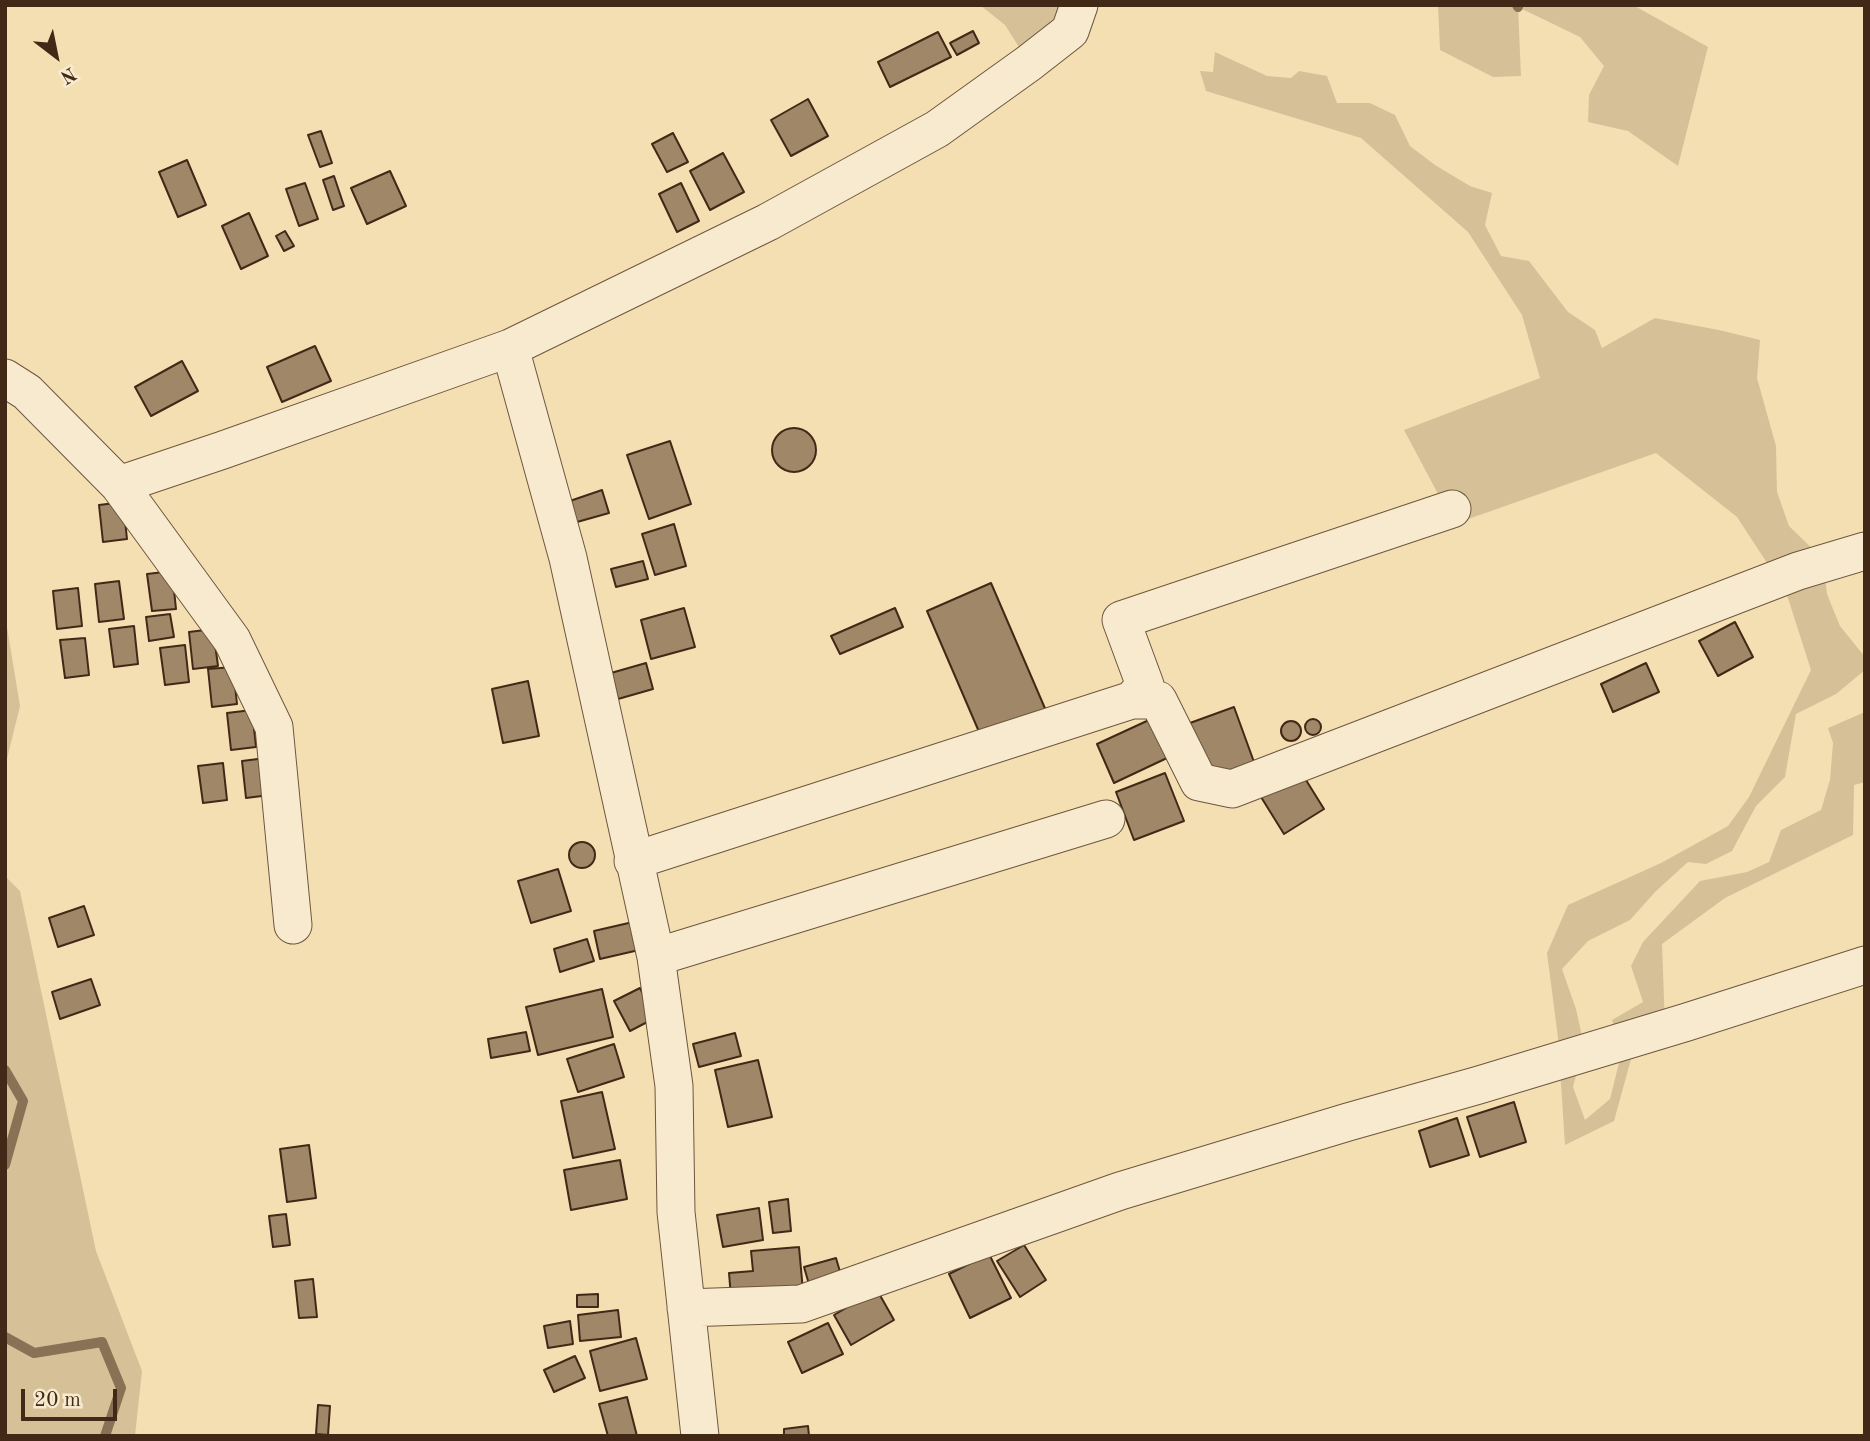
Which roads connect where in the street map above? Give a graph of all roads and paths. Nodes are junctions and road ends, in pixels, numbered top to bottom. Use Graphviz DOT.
graph roads {
  1 [pos="1079,5"];
  2 [pos="510,348"];
  3 [pos="5,377"];
  4 [pos="119,485"];
  5 [pos="1452,509"];
  6 [pos="1865,551"];
  7 [pos="1132,700"];
  8 [pos="1106,819"];
  9 [pos="634,861"];
  10 [pos="293,925"];
  11 [pos="656,957"];
  12 [pos="1865,965"];
  13 [pos="686,1308"];
  14 [pos="700,1436"];
  1 -- 2 [label="street"];
  2 -- 4 [label="street"];
  2 -- 9 [label="street"];
  3 -- 4 [label="street"];
  4 -- 10 [label="street"];
  5 -- 7 [label="street"];
  6 -- 7 [label="street"];
  7 -- 9 [label="street"];
  8 -- 11 [label="street"];
  9 -- 11 [label="street"];
  11 -- 13 [label="street"];
  12 -- 13 [label="street"];
  13 -- 14 [label="street"];
}
